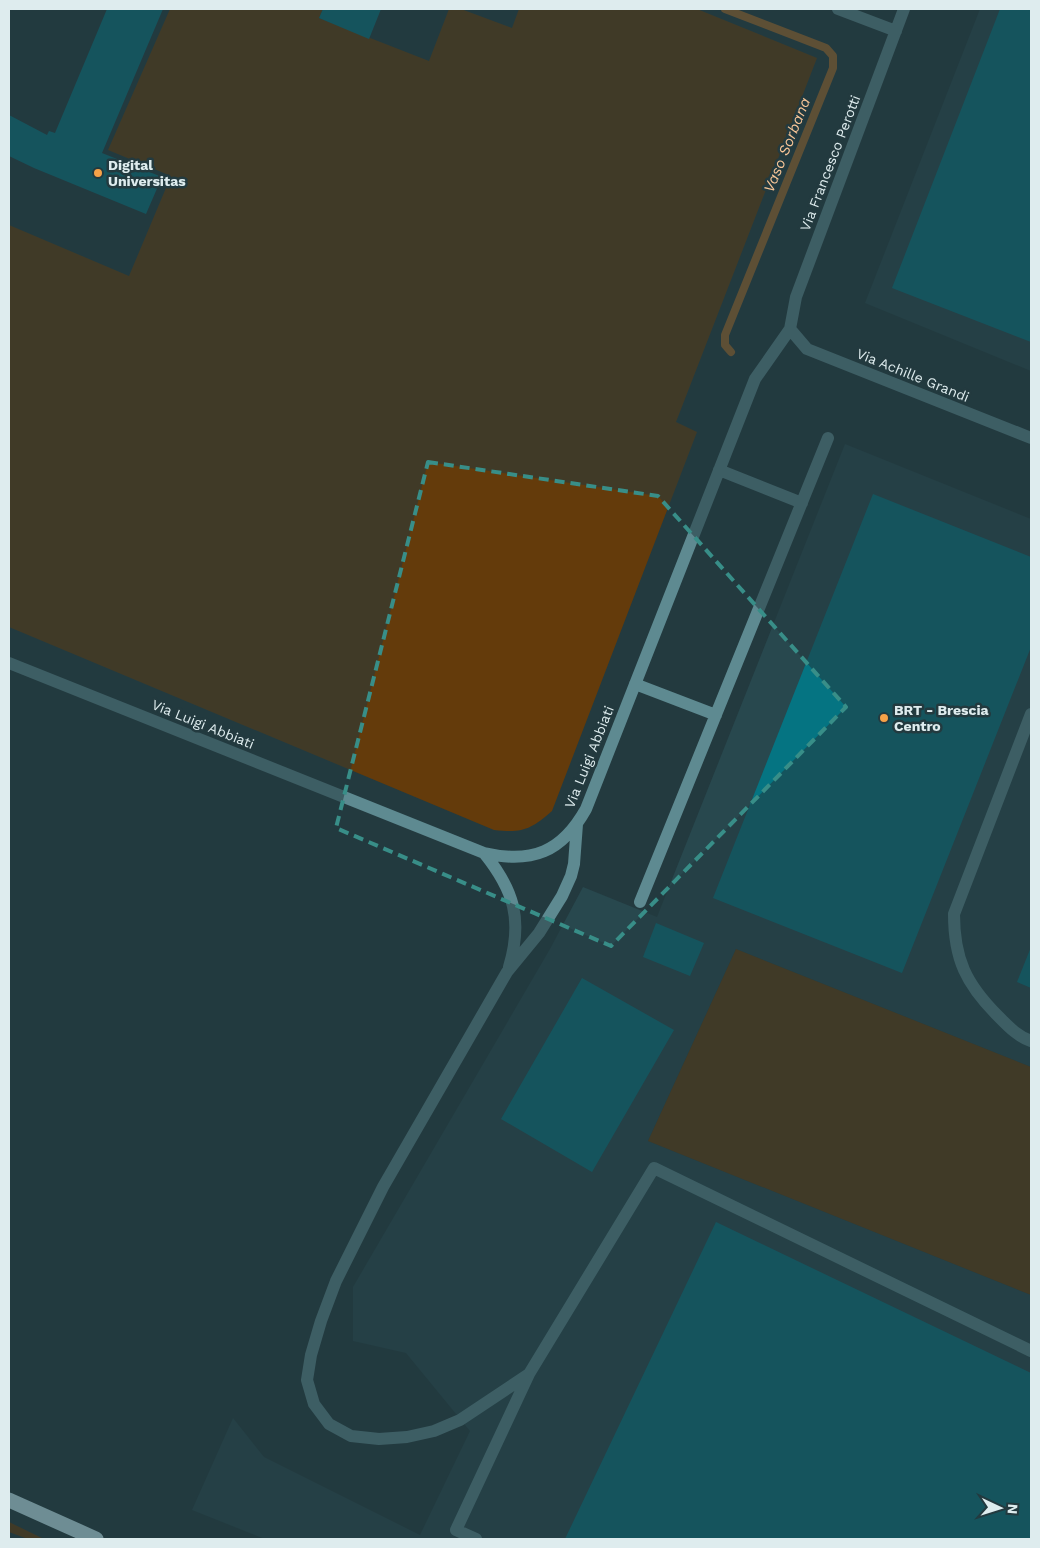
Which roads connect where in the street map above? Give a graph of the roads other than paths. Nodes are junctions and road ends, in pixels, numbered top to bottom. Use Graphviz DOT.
graph roads {
  1 [pos="838,9"];
  2 [pos="904,9"];
  3 [pos="896,31"];
  4 [pos="790,329"];
  5 [pos="828,438"];
  6 [pos="1031,438"];
  7 [pos="719,470"];
  8 [pos="802,503"];
  9 [pos="9,663"];
  10 [pos="635,684"];
  11 [pos="1031,714"];
  12 [pos="716,715"];
  13 [pos="577,824"];
  14 [pos="484,853"];
  15 [pos="640,902"];
  16 [pos="508,972"];
  17 [pos="1031,1041"];
  18 [pos="1031,1352"];
  19 [pos="529,1374"];
  20 [pos="9,1500"];
  21 [pos="96,1539"];
  22 [pos="476,1539"];
  1 -- 3 [label="street"];
  2 -- 3 [label="street, Via Francesco Perotti"];
  3 -- 4 [label="street, Via Francesco Perotti"];
  4 -- 6 [label="street, Via Achille Grandi"];
  4 -- 7 [label="street, Via Luigi Abbiati"];
  5 -- 8 [label="street"];
  7 -- 8 [label="street"];
  7 -- 10 [label="street, Via Luigi Abbiati"];
  8 -- 12 [label="street"];
  9 -- 14 [label="street, Via Luigi Abbiati"];
  10 -- 12 [label="street"];
  10 -- 13 [label="street, Via Luigi Abbiati"];
  11 -- 17 [label="street"];
  12 -- 15 [label="street"];
  13 -- 14 [label="street, Via Luigi Abbiati"];
  13 -- 16 [label="street"];
  14 -- 16 [label="street"];
  16 -- 19 [label="street"];
  18 -- 19 [label="street"];
  19 -- 22 [label="street"];
  20 -- 21 [label="highway"];
}
